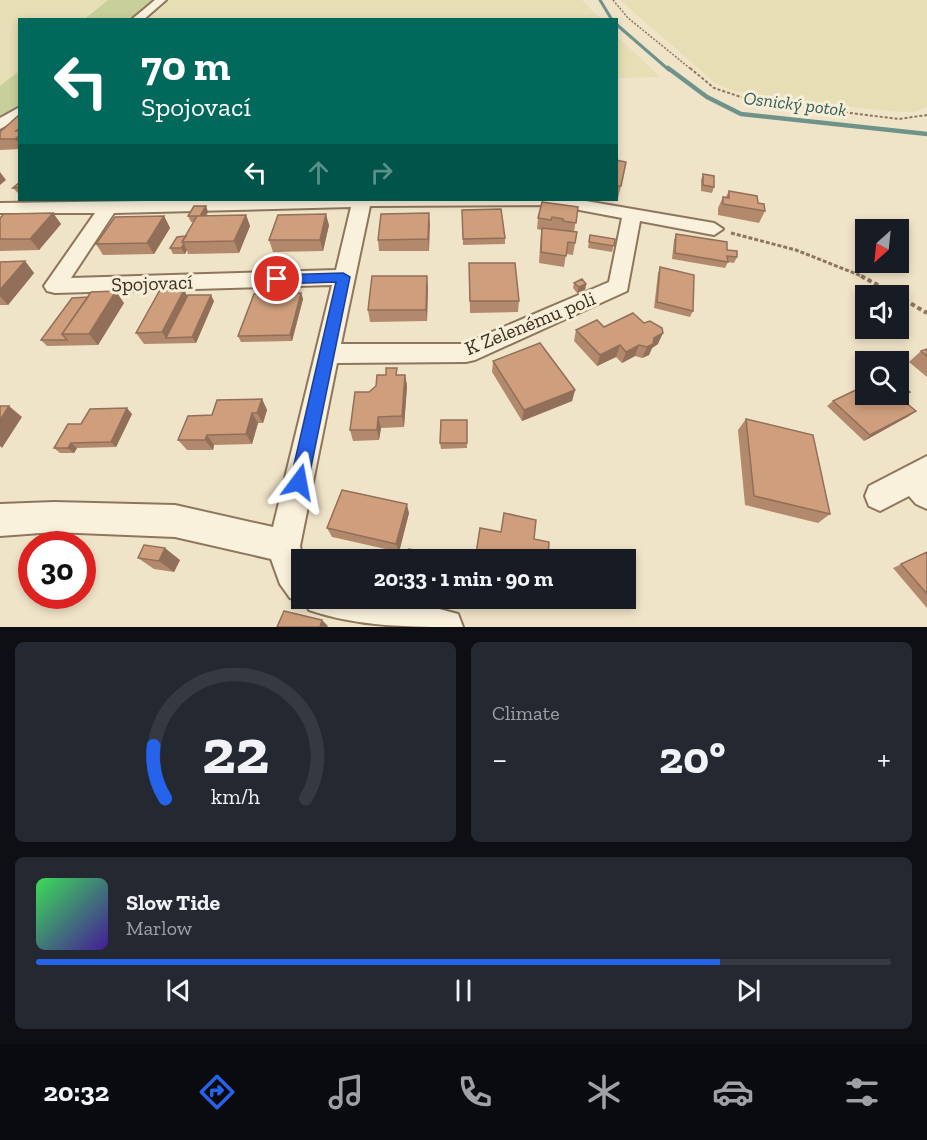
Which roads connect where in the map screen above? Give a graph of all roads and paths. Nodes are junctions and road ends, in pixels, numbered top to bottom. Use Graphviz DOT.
graph roads {
  1 [pos="161,0"];
  2 [pos="613,0"];
  3 [pos="138,18"];
  4 [pos="18,114"];
  5 [pos="927,116"];
  6 [pos="0,125"];
  7 [pos="329,201"];
  8 [pos="361,201"];
  9 [pos="559,201"];
  10 [pos="0,208"];
  11 [pos="108,208"];
  12 [pos="632,214"];
  13 [pos="714,229"];
  14 [pos="343,277"];
  15 [pos="881,285"];
  16 [pos="909,302"];
  17 [pos="927,313"];
  18 [pos="329,354"];
  19 [pos="922,481"];
  20 [pos="880,496"];
  21 [pos="0,520"];
  22 [pos="284,546"];
  23 [pos="291,569"];
  24 [pos="368,609"];
  25 [pos="445,627"];
  1 -- 3 [label="street"];
  2 -- 5 [label="path"];
  4 -- 6 [label="street"];
  7 -- 11 [label="street"];
  8 -- 14 [label="street"];
  9 -- 12 [label="street"];
  10 -- 11 [label="street"];
  11 -- 14 [label="street, Spojovací"];
  12 -- 13 [label="street"];
  12 -- 18 [label="street, K Zelenému poli"];
  13 -- 15 [label="path"];
  14 -- 18 [label="street"];
  16 -- 17 [label="path"];
  18 -- 22 [label="street"];
  19 -- 20 [label="street"];
  21 -- 22 [label="street"];
  22 -- 23 [label="street"];
  24 -- 25 [label="street"];
}
